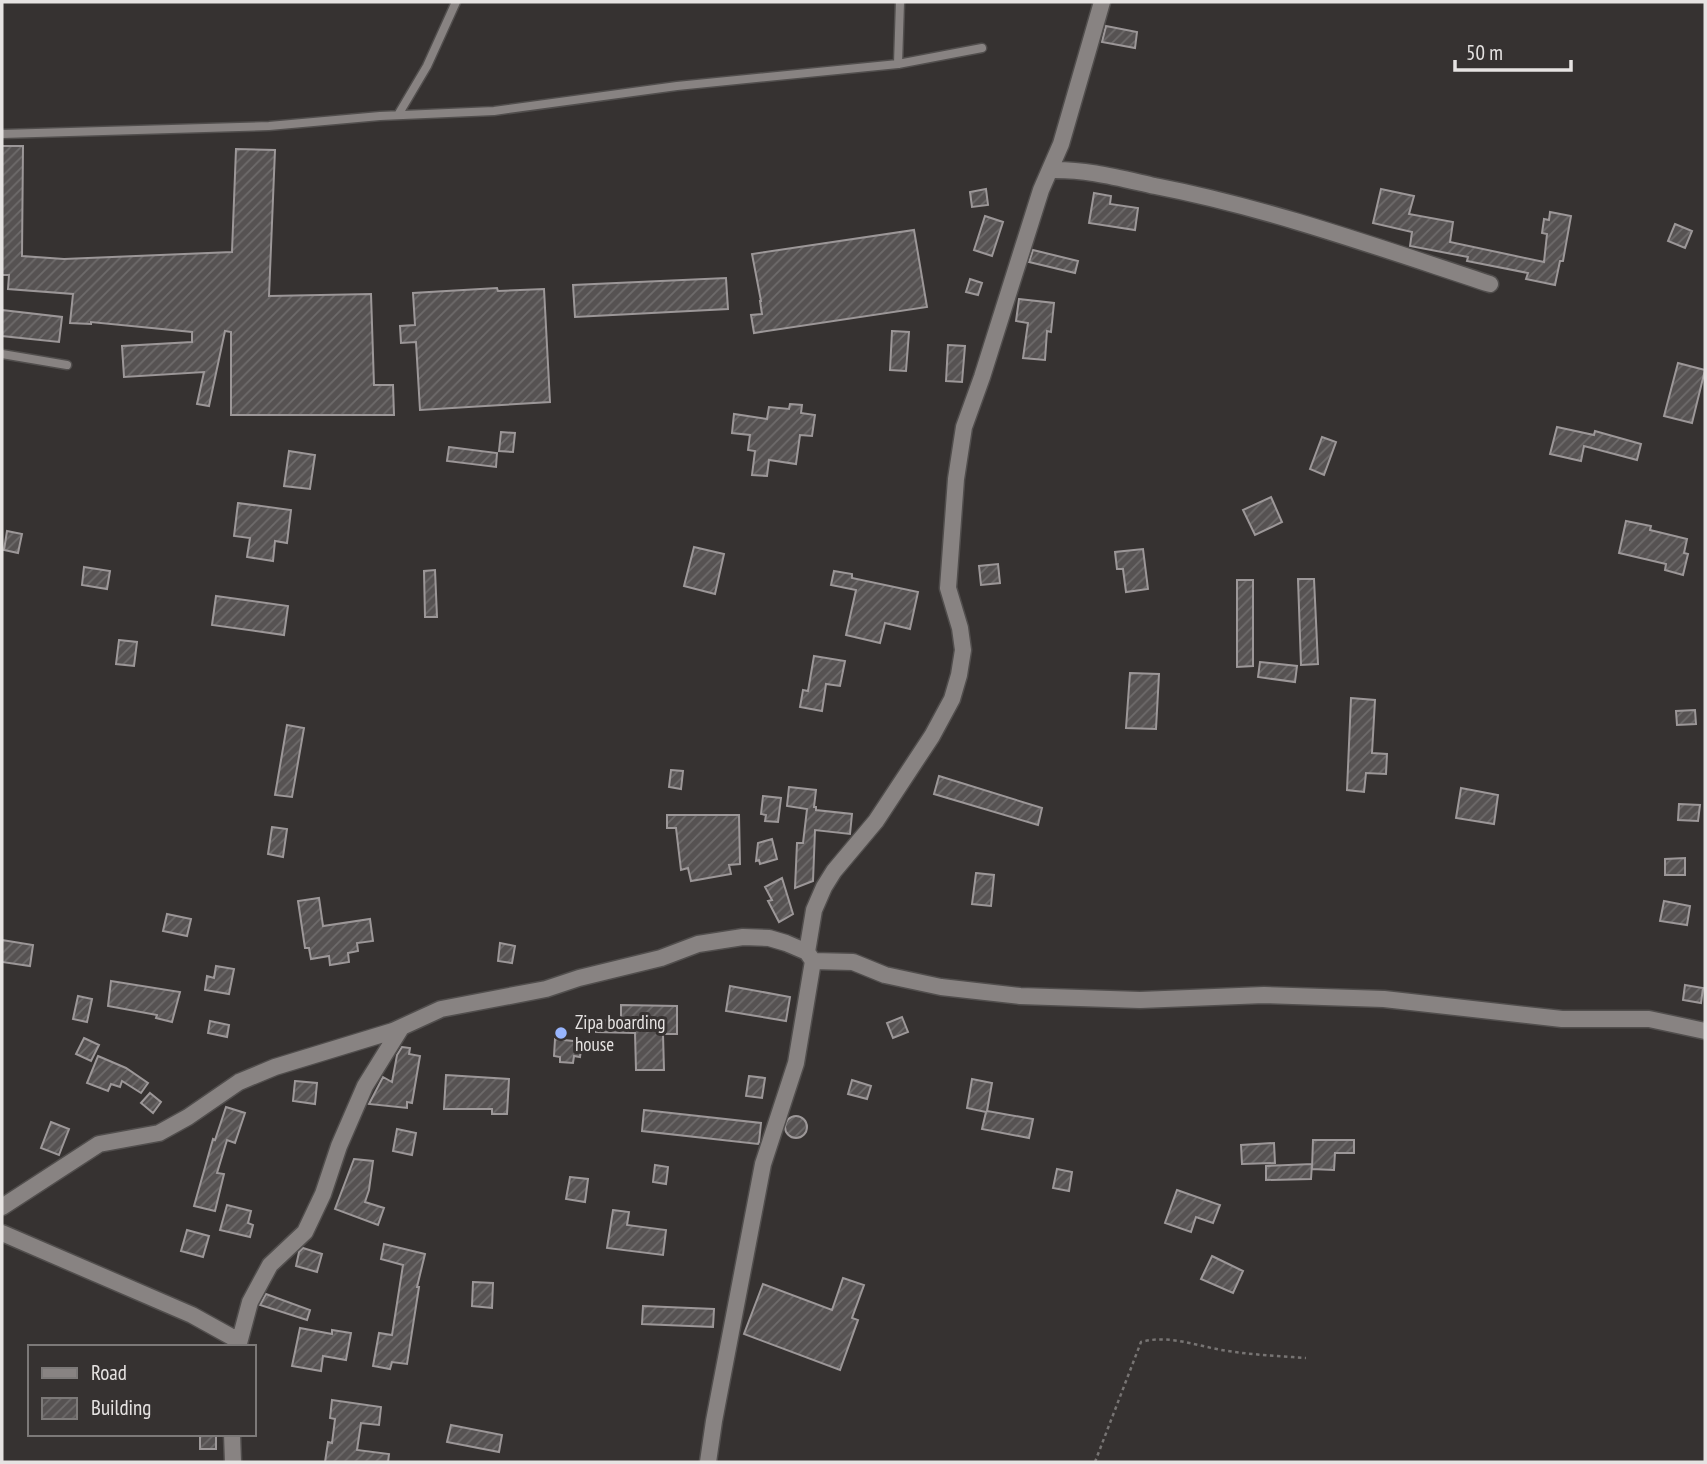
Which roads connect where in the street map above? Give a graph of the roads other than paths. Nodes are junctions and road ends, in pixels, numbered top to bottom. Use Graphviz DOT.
graph roads {
  1 [pos="456,2"];
  2 [pos="900,2"];
  3 [pos="1102,2"];
  4 [pos="982,48"];
  5 [pos="898,64"];
  6 [pos="398,115"];
  7 [pos="2,134"];
  8 [pos="1049,170"];
  9 [pos="1490,284"];
  10 [pos="2,354"];
  11 [pos="67,365"];
  12 [pos="810,956"];
  13 [pos="401,1028"];
  14 [pos="1705,1031"];
  15 [pos="2,1207"];
  16 [pos="2,1233"];
  17 [pos="238,1344"];
  18 [pos="232,1436"];
  19 [pos="233,1462"];
  20 [pos="708,1462"];
  1 -- 6 [label="lane"];
  2 -- 5 [label="lane"];
  3 -- 8 [label="street"];
  4 -- 5 [label="lane"];
  5 -- 6 [label="lane"];
  6 -- 7 [label="lane"];
  8 -- 9 [label="street"];
  8 -- 12 [label="street"];
  10 -- 11 [label="lane"];
  12 -- 13 [label="street"];
  12 -- 14 [label="street"];
  12 -- 20 [label="street"];
  13 -- 15 [label="street"];
  13 -- 17 [label="street"];
  16 -- 17 [label="street"];
  18 -- 19 [label="street"];
}
